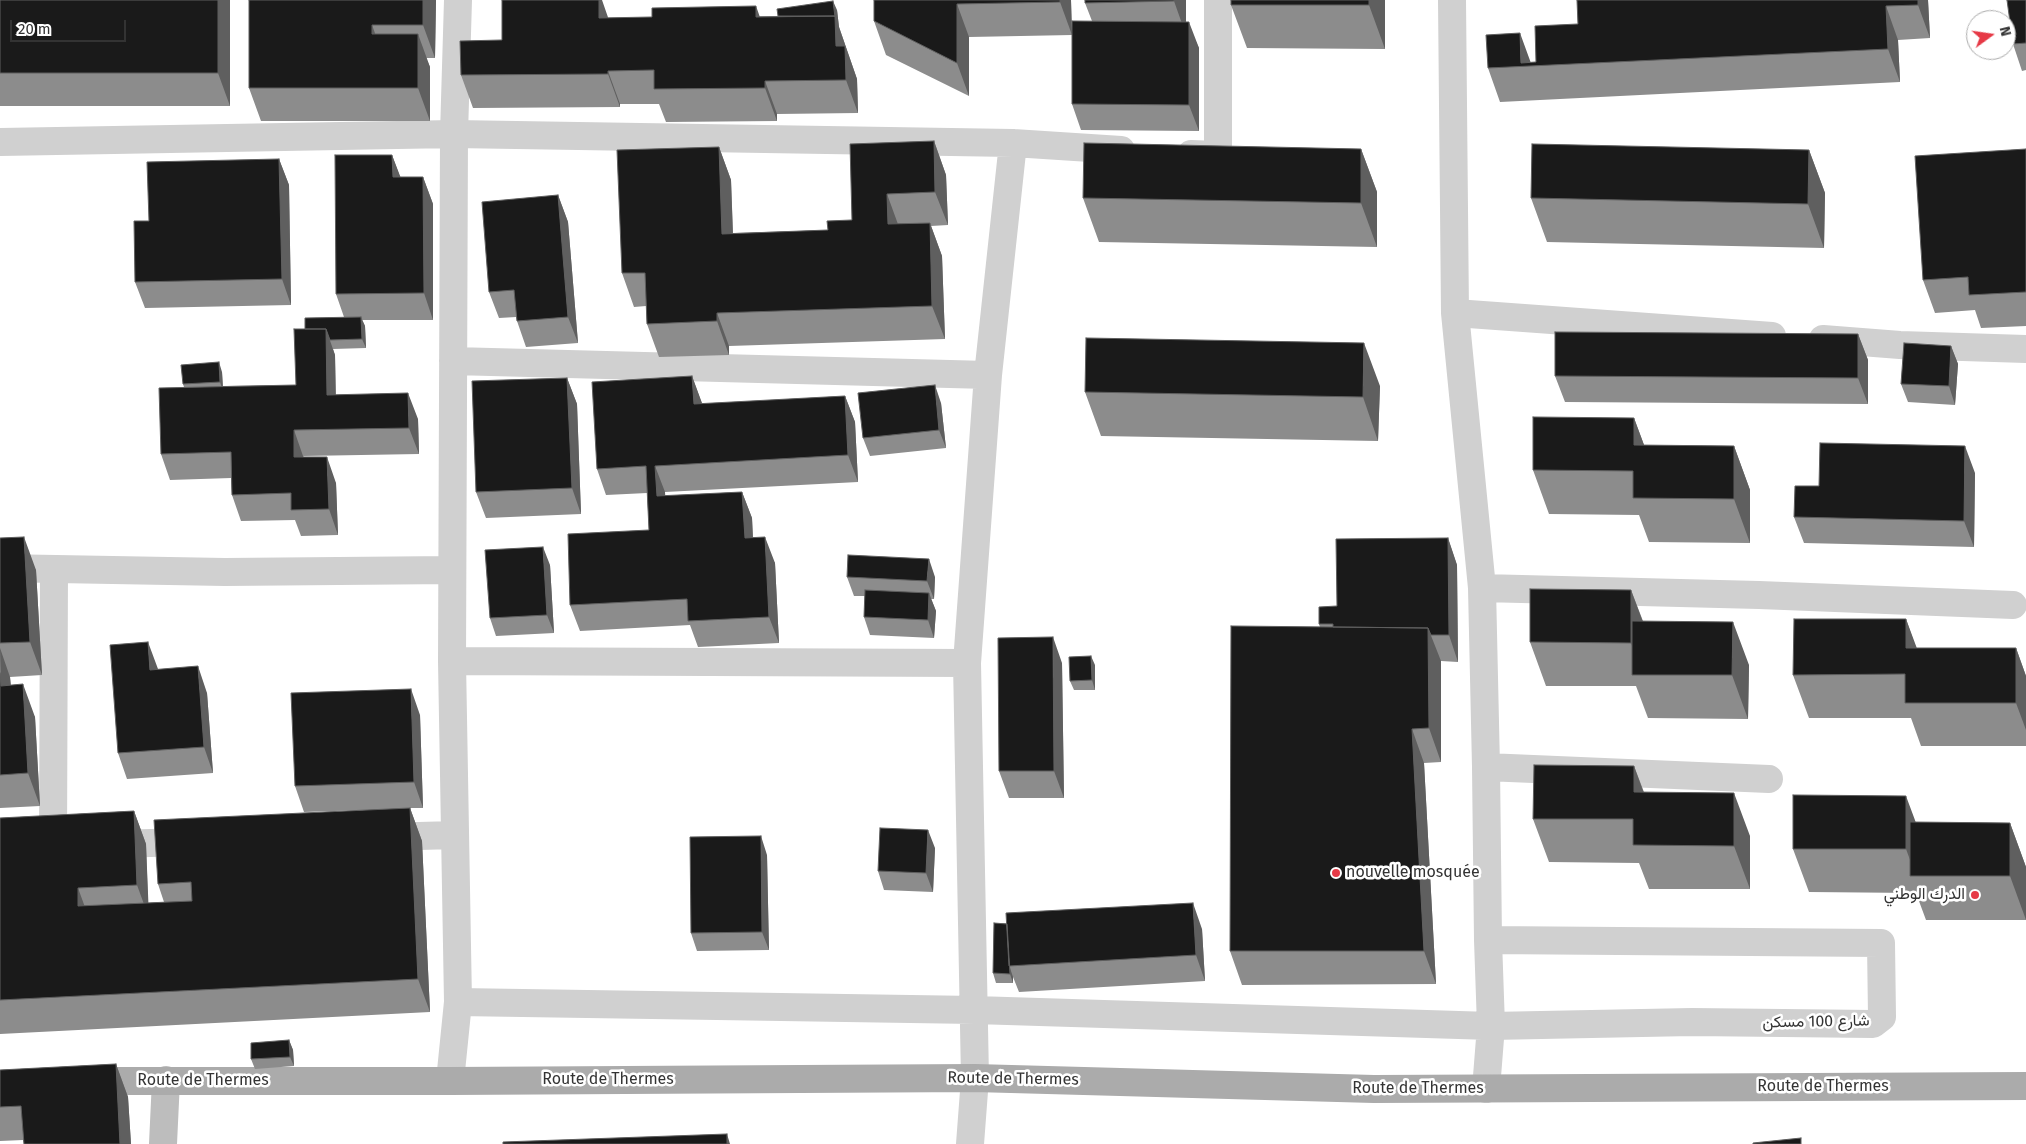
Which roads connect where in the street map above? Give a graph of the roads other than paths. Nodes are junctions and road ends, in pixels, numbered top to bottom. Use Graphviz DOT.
graph roads {
  1 [pos="458,0"];
  2 [pos="1218,0"];
  3 [pos="1452,0"];
  4 [pos="454,134"];
  5 [pos="0,142"];
  6 [pos="1013,143"];
  7 [pos="1455,313"];
  8 [pos="2026,349"];
  9 [pos="453,361"];
  10 [pos="988,375"];
  11 [pos="0,568"];
  12 [pos="54,570"];
  13 [pos="452,570"];
  14 [pos="1482,588"];
  15 [pos="2013,605"];
  16 [pos="452,661"];
  17 [pos="967,664"];
  18 [pos="1486,767"];
  19 [pos="1769,779"];
  20 [pos="456,835"];
  21 [pos="357,837"];
  22 [pos="26,841"];
  23 [pos="220,841"];
  24 [pos="52,846"];
  25 [pos="1488,940"];
  26 [pos="458,1002"];
  27 [pos="974,1010"];
  28 [pos="1492,1026"];
  29 [pos="975,1078"];
  30 [pos="166,1080"];
  31 [pos="450,1081"];
  32 [pos="58,1082"];
  33 [pos="2026,1086"];
  34 [pos="1486,1089"];
  35 [pos="164,1144"];
  36 [pos="970,1144"];
  1 -- 4 [label="street"];
  2 -- 6 [label="street"];
  3 -- 7 [label="street"];
  4 -- 5 [label="street"];
  4 -- 6 [label="street"];
  4 -- 9 [label="street"];
  6 -- 10 [label="street"];
  7 -- 8 [label="street"];
  7 -- 14 [label="street"];
  9 -- 10 [label="street"];
  9 -- 13 [label="street"];
  10 -- 17 [label="street"];
  11 -- 12 [label="street"];
  12 -- 13 [label="street"];
  12 -- 24 [label="street"];
  13 -- 16 [label="street"];
  14 -- 15 [label="street"];
  14 -- 18 [label="street"];
  16 -- 17 [label="street"];
  16 -- 20 [label="street"];
  17 -- 27 [label="street"];
  18 -- 19 [label="street"];
  18 -- 25 [label="street"];
  20 -- 21 [label="street"];
  20 -- 26 [label="street"];
  22 -- 24 [label="street"];
  23 -- 24 [label="street"];
  25 -- 28 [label="street"];
  25 -- 28 [label="street, شارع 100 مسكن"];
  26 -- 27 [label="street"];
  26 -- 31 [label="street"];
  27 -- 28 [label="street"];
  27 -- 29 [label="street"];
  28 -- 34 [label="street"];
  29 -- 31 [label="main road, Route de Thermes"];
  29 -- 34 [label="main road, Route de Thermes"];
  29 -- 36 [label="street"];
  30 -- 31 [label="main road, Route de Thermes"];
  30 -- 32 [label="main road, Route de Thermes"];
  30 -- 35 [label="main road"];
  33 -- 34 [label="main road, Route de Thermes"];
}
